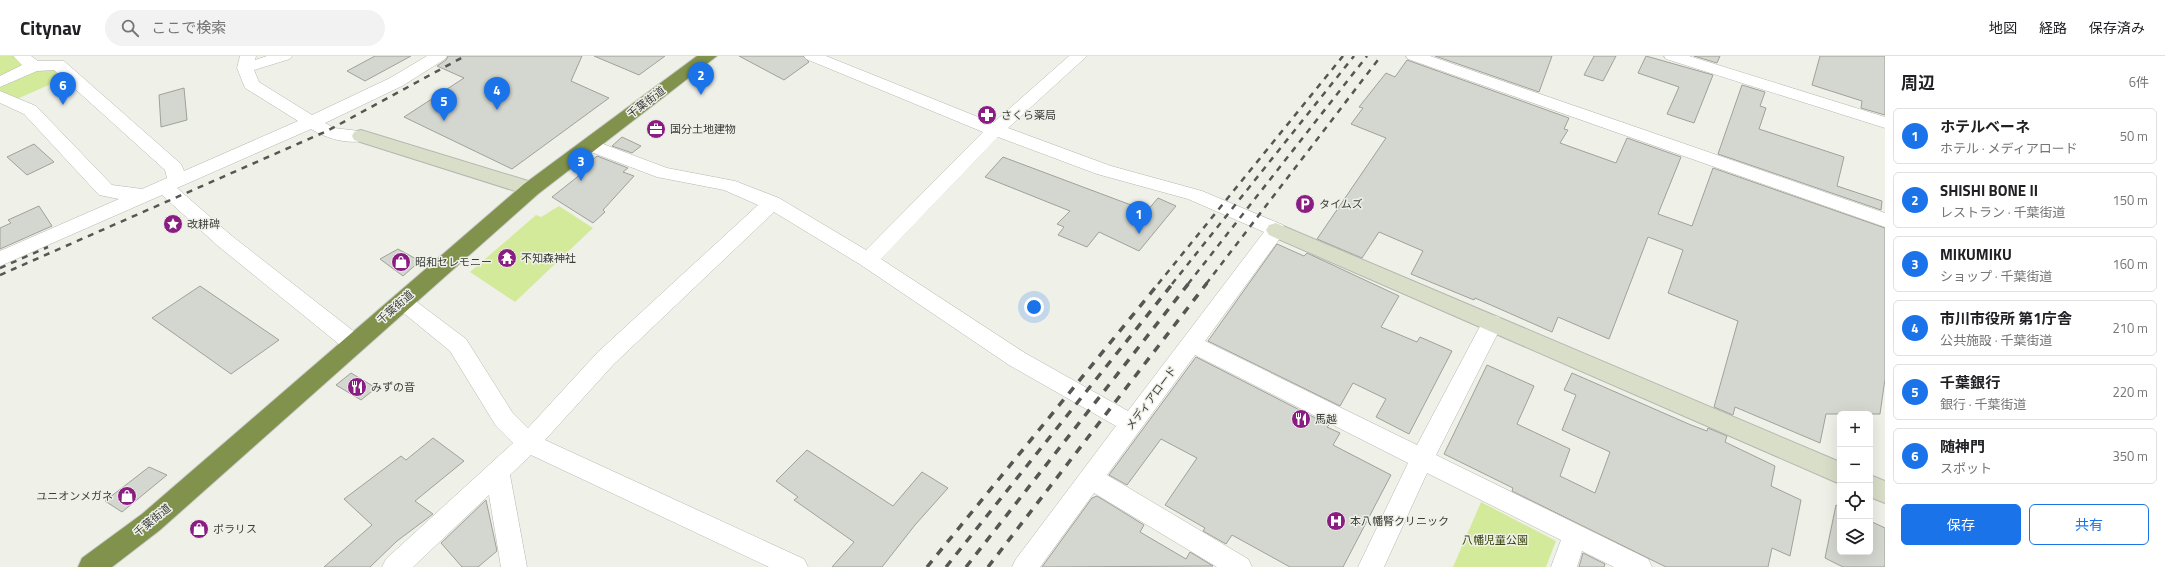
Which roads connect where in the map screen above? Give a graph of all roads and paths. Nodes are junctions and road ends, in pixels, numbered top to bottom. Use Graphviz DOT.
graph roads {
  1 [pos="284,56"];
  2 [pos="439,56"];
  3 [pos="708,56"];
  4 [pos="812,56"];
  5 [pos="1079,56"];
  6 [pos="1414,56"];
  7 [pos="1672,56"];
  8 [pos="27,61"];
  9 [pos="246,62"];
  10 [pos="0,82"];
  11 [pos="0,96"];
  12 [pos="312,122"];
  13 [pos="1885,123"];
  14 [pos="995,130"];
  15 [pos="361,136"];
  16 [pos="589,145"];
  17 [pos="170,184"];
  18 [pos="532,189"];
  19 [pos="144,196"];
  20 [pos="772,202"];
  21 [pos="1885,220"];
  22 [pos="1276,230"];
  23 [pos="0,259"];
  24 [pos="868,260"];
  25 [pos="402,301"];
  26 [pos="1492,323"];
  27 [pos="353,344"];
  28 [pos="1192,344"];
  29 [pos="1132,424"];
  30 [pos="528,443"];
  31 [pos="1422,460"];
  32 [pos="497,472"];
  33 [pos="1837,472"];
  34 [pos="1091,478"];
  35 [pos="1873,487"];
  36 [pos="1885,492"];
  37 [pos="1575,536"];
  38 [pos="91,567"];
  39 [pos="395,567"];
  40 [pos="514,567"];
  41 [pos="795,567"];
  42 [pos="1025,567"];
  43 [pos="1239,567"];
  44 [pos="1370,567"];
  45 [pos="1564,567"];
  46 [pos="1639,567"];
  1 -- 9 [label="street"];
  2 -- 12 [label="street"];
  3 -- 16 [label="highway, 千葉街道"];
  4 -- 14 [label="street"];
  5 -- 14 [label="street"];
  6 -- 21 [label="street"];
  7 -- 13 [label="street"];
  8 -- 10 [label="street"];
  8 -- 17 [label="street"];
  9 -- 12 [label="street"];
  11 -- 19 [label="street"];
  12 -- 15 [label="street"];
  12 -- 17 [label="street"];
  14 -- 22 [label="street"];
  14 -- 24 [label="street"];
  15 -- 18 [label="street"];
  16 -- 18 [label="highway, 千葉街道"];
  16 -- 20 [label="street"];
  17 -- 19 [label="street"];
  17 -- 27 [label="street"];
  18 -- 25 [label="highway, 千葉街道"];
  19 -- 23 [label="street"];
  20 -- 24 [label="street"];
  20 -- 30 [label="street"];
  22 -- 26 [label="street"];
  22 -- 28 [label="street, メディアロード"];
  24 -- 29 [label="street"];
  25 -- 27 [label="highway, 千葉街道"];
  25 -- 30 [label="street"];
  26 -- 31 [label="street"];
  26 -- 33 [label="street"];
  27 -- 38 [label="highway, 千葉街道"];
  28 -- 29 [label="street, メディアロード"];
  28 -- 31 [label="street"];
  29 -- 34 [label="street, メディアロード"];
  30 -- 32 [label="street"];
  30 -- 41 [label="street"];
  31 -- 37 [label="street"];
  31 -- 44 [label="street"];
  32 -- 39 [label="street"];
  32 -- 40 [label="street"];
  34 -- 42 [label="street, メディアロード"];
  34 -- 43 [label="street"];
  35 -- 36 [label="street"];
  37 -- 45 [label="street"];
  37 -- 46 [label="street"];
}
